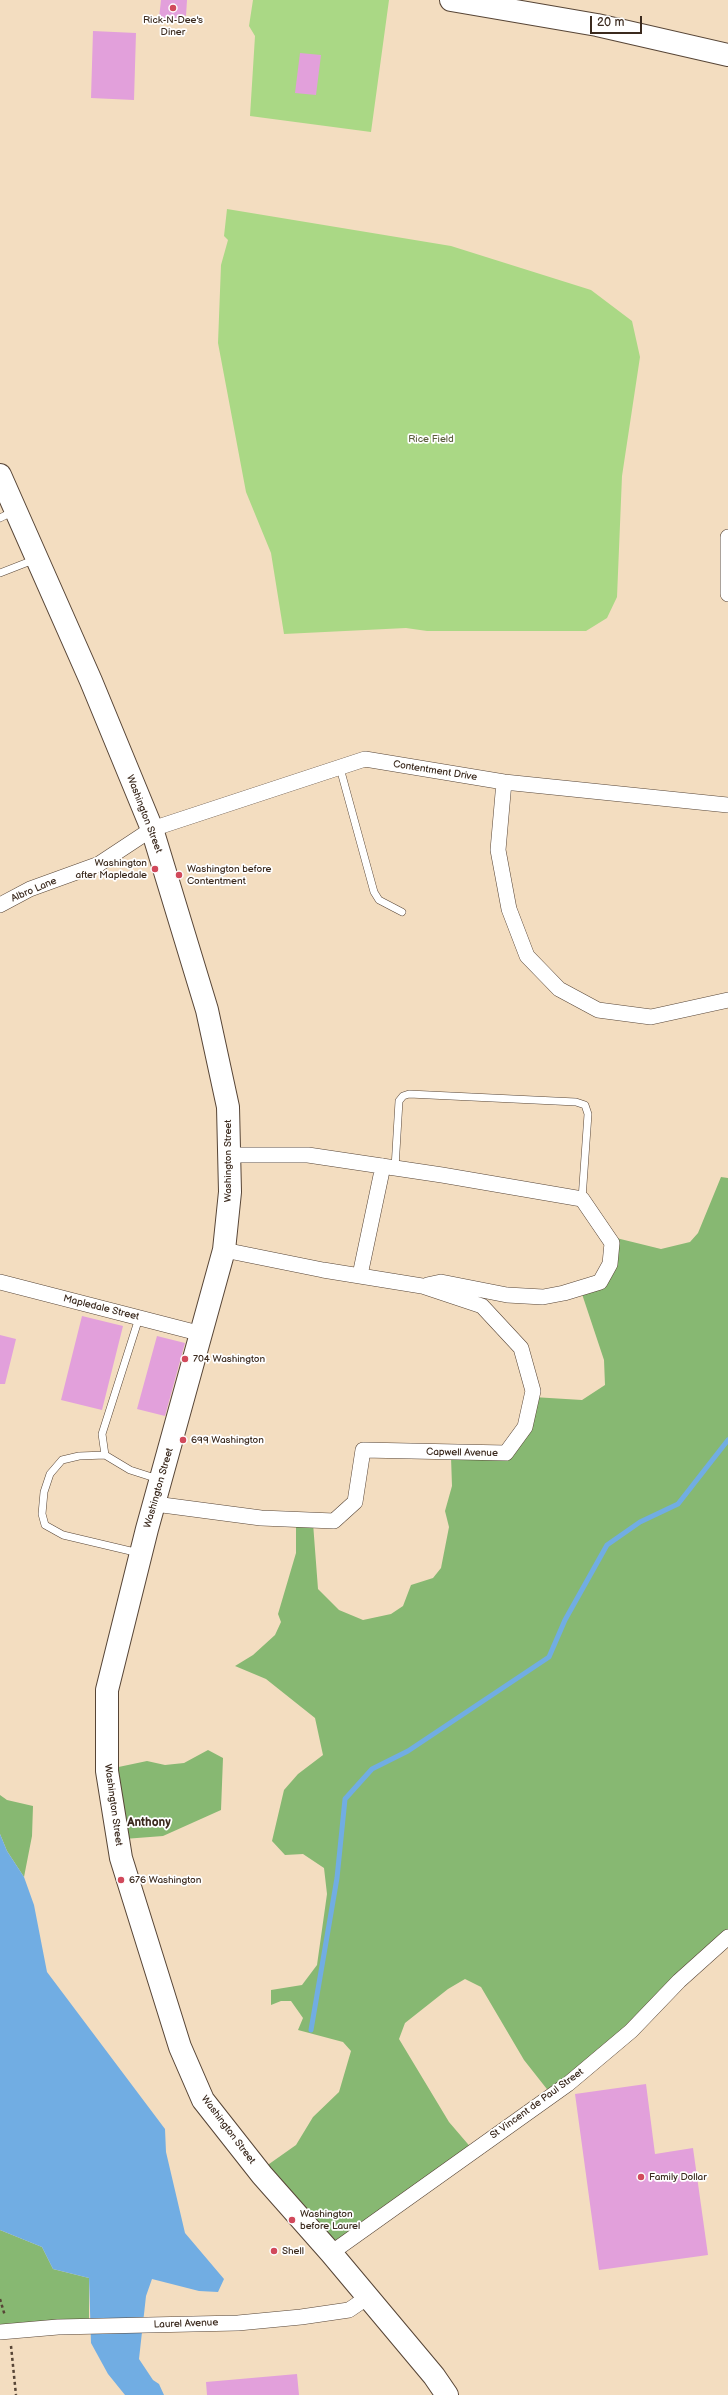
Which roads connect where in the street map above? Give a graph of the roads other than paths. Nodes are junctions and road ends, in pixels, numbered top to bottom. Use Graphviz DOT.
graph roads {
  1 [pos="451,0"];
  2 [pos="507,4"];
  3 [pos="728,55"];
  4 [pos="0,475"];
  5 [pos="8,514"];
  6 [pos="728,537"];
  7 [pos="38,559"];
  8 [pos="0,573"];
  9 [pos="728,594"];
  10 [pos="340,768"];
  11 [pos="504,782"];
  12 [pos="728,805"];
  13 [pos="152,829"];
  14 [pos="0,905"];
  15 [pos="402,912"];
  16 [pos="728,1000"];
  17 [pos="229,1155"];
  18 [pos="389,1167"];
  19 [pos="582,1199"];
  20 [pos="224,1250"];
  21 [pos="360,1275"];
  22 [pos="0,1282"];
  23 [pos="422,1286"];
  24 [pos="139,1318"];
  25 [pos="202,1334"];
  26 [pos="105,1455"];
  27 [pos="161,1480"];
  28 [pos="155,1504"];
  29 [pos="141,1554"];
  30 [pos="728,1937"];
  31 [pos="332,2253"];
  32 [pos="368,2296"];
  33 [pos="0,2332"];
  34 [pos="448,2395"];
  1 -- 2 [label="main road"];
  2 -- 3 [label="main road"];
  4 -- 5 [label="main road, Washington Street"];
  5 -- 7 [label="main road, Washington Street"];
  6 -- 9 [label="street"];
  7 -- 8 [label="lane"];
  7 -- 13 [label="main road, Washington Street"];
  10 -- 11 [label="street, Contentment Drive"];
  10 -- 13 [label="street, Contentment Drive"];
  10 -- 15 [label="lane"];
  11 -- 12 [label="street, Contentment Drive"];
  11 -- 16 [label="street"];
  13 -- 14 [label="street, Albro Lane"];
  13 -- 17 [label="main road, Washington Street"];
  17 -- 18 [label="street"];
  17 -- 20 [label="main road, Washington Street"];
  18 -- 19 [label="street"];
  18 -- 19 [label="lane"];
  18 -- 21 [label="street"];
  19 -- 23 [label="street"];
  20 -- 21 [label="street, Capwell Avenue"];
  20 -- 25 [label="main road, Washington Street"];
  21 -- 23 [label="street, Capwell Avenue"];
  22 -- 24 [label="street, Mapledale Street"];
  23 -- 28 [label="street, Capwell Avenue"];
  24 -- 25 [label="street, Mapledale Street"];
  24 -- 26 [label="lane"];
  25 -- 27 [label="main road, Washington Street"];
  26 -- 27 [label="lane"];
  26 -- 29 [label="lane"];
  27 -- 28 [label="main road, Washington Street"];
  28 -- 29 [label="main road, Washington Street"];
  29 -- 31 [label="main road, Washington Street"];
  30 -- 31 [label="street, St Vincent de Paul Street"];
  31 -- 32 [label="main road, Washington Street"];
  32 -- 33 [label="street, Laurel Avenue"];
  32 -- 34 [label="main road, Washington Street"];
}
